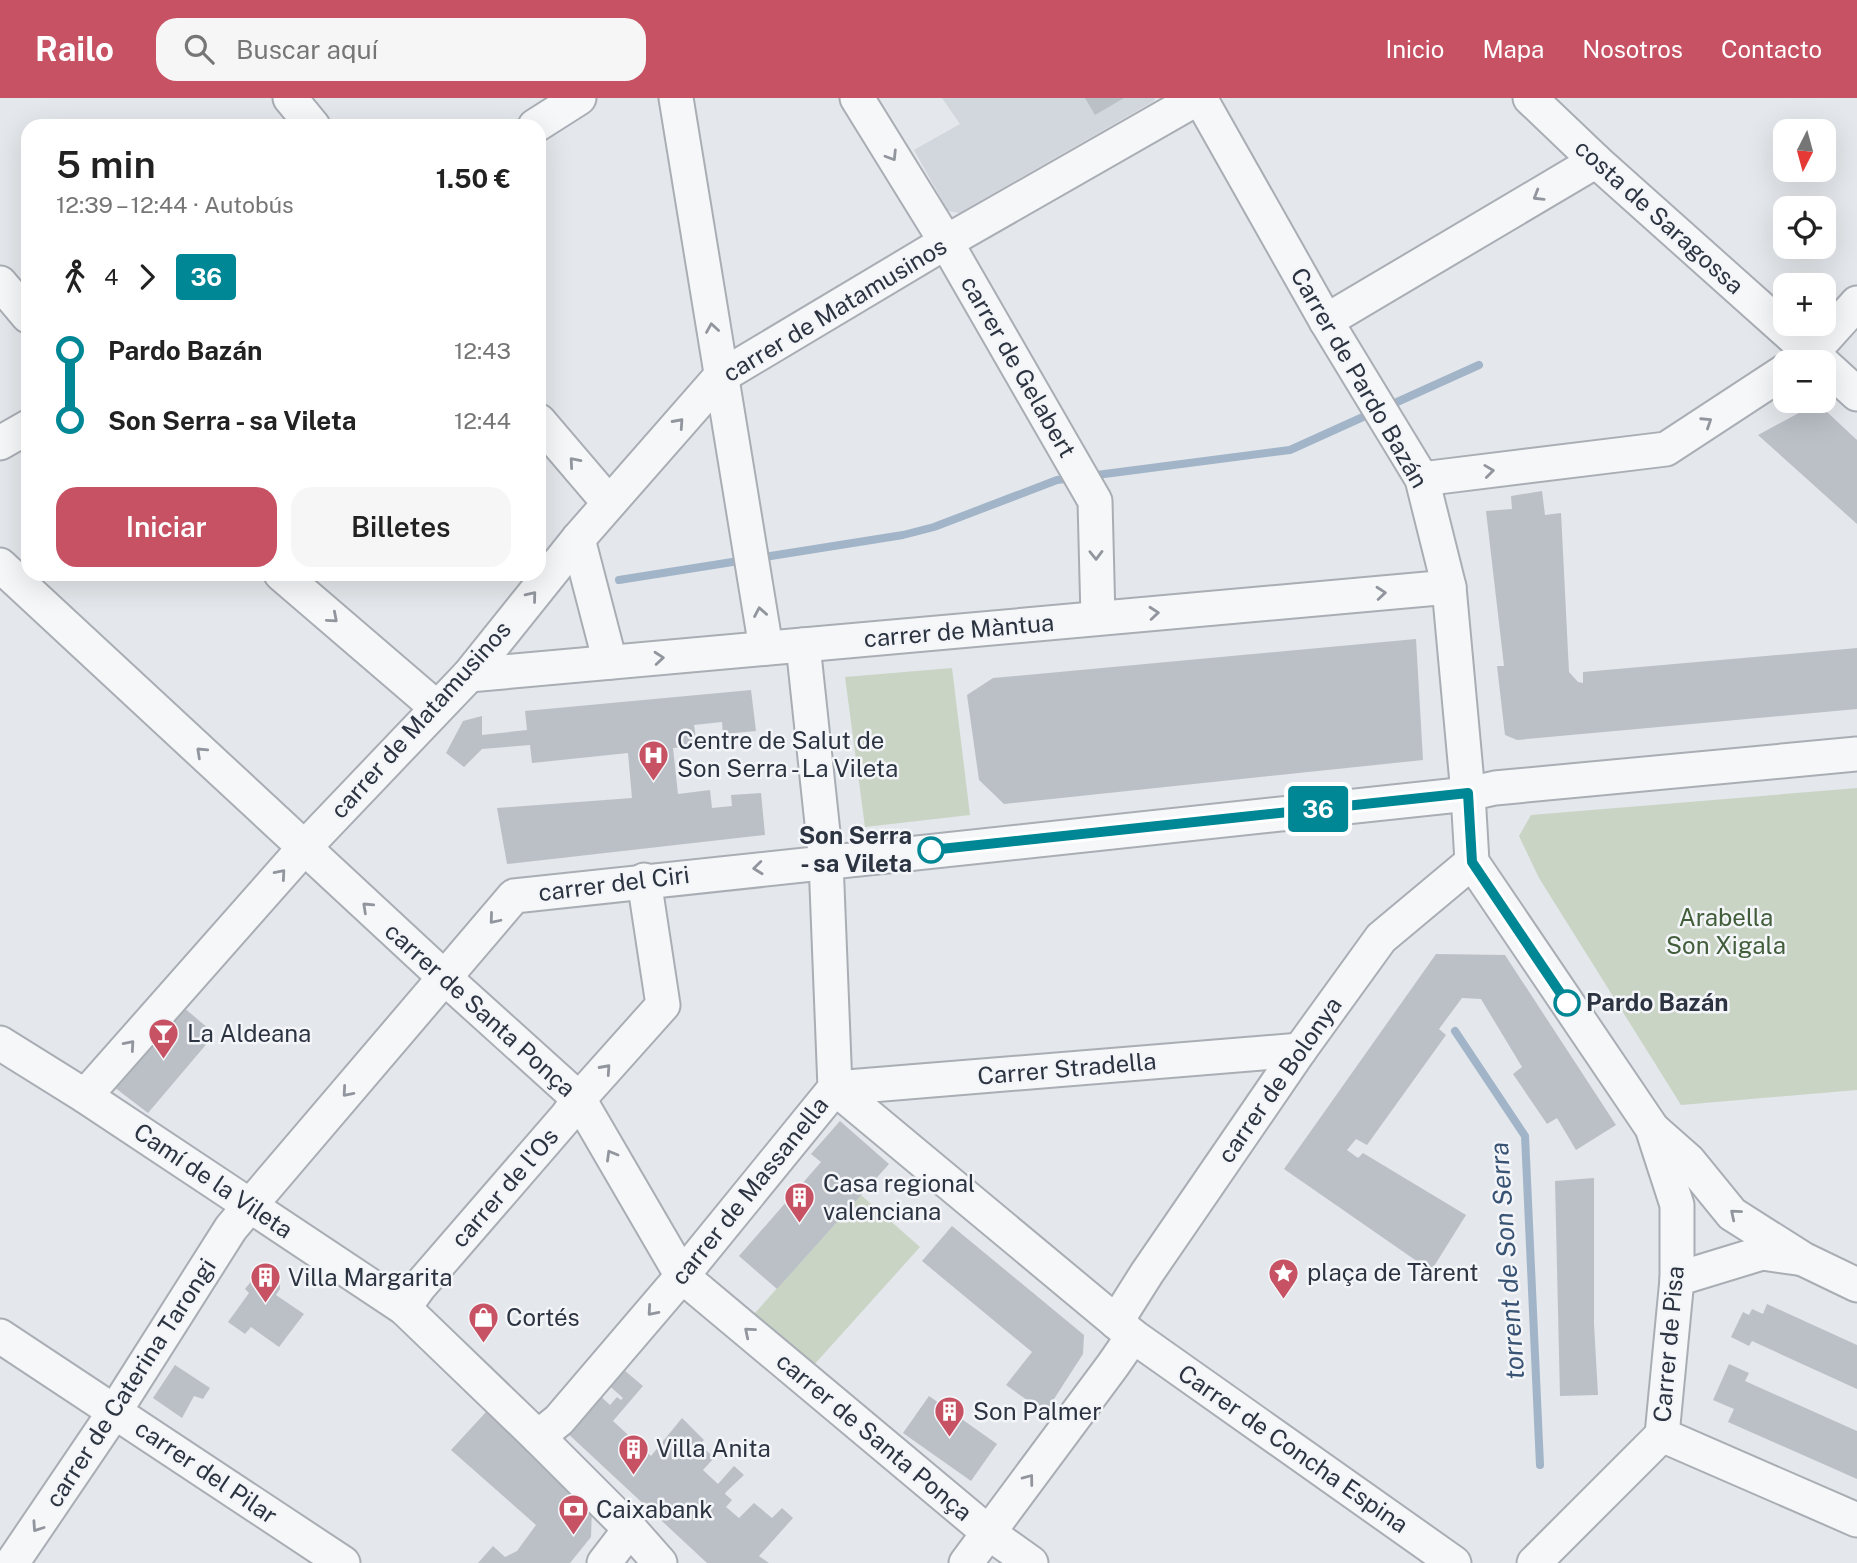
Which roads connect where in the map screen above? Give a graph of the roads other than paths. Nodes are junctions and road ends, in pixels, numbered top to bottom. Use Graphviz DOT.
graph roads {
  1 [pos="290,98"];
  2 [pos="579,98"];
  3 [pos="676,98"];
  4 [pos="857,98"];
  5 [pos="1199,98"];
  6 [pos="1530,98"];
  7 [pos="307,119"];
  8 [pos="546,119"];
  9 [pos="1596,161"];
  10 [pos="946,243"];
  11 [pos="0,283"];
  12 [pos="1857,303"];
  13 [pos="21,308"];
  14 [pos="1326,321"];
  15 [pos="1794,350"];
  16 [pos="1819,350"];
  17 [pos="720,377"];
  18 [pos="1836,381"];
  19 [pos="1773,384"];
  20 [pos="1857,394"];
  21 [pos="546,429"];
  22 [pos="21,431"];
  23 [pos="0,443"];
  24 [pos="1422,479"];
  25 [pos="609,503"];
  26 [pos="578,539"];
  27 [pos="0,565"];
  28 [pos="546,579"];
  29 [pos="289,581"];
  30 [pos="544,581"];
  31 [pos="1449,587"];
  32 [pos="1098,618"];
  33 [pos="803,645"];
  34 [pos="766,648"];
  35 [pos="610,662"];
  36 [pos="469,675"];
  37 [pos="437,708"];
  38 [pos="1857,754"];
  39 [pos="1468,793"];
  40 [pos="304,848"];
  41 [pos="826,861"];
  42 [pos="1472,862"];
  43 [pos="644,880"];
  44 [pos="445,978"];
  45 [pos="0,1043"];
  46 [pos="1300,1050"];
  47 [pos="835,1088"];
  48 [pos="85,1096"];
  49 [pos="579,1099"];
  50 [pos="1652,1128"];
  51 [pos="250,1205"];
  52 [pos="1803,1259"];
  53 [pos="682,1276"];
  54 [pos="1677,1279"];
  55 [pos="1857,1285"];
  56 [pos="404,1308"];
  57 [pos="1124,1329"];
  58 [pos="0,1336"];
  59 [pos="115,1411"];
  60 [pos="1662,1435"];
  61 [pos="538,1437"];
  62 [pos="1857,1520"];
  63 [pos="630,1529"];
  64 [pos="989,1533"];
  65 [pos="12,1563"];
  66 [pos="343,1563"];
  67 [pos="604,1563"];
  68 [pos="660,1563"];
  69 [pos="966,1563"];
  70 [pos="1031,1563"];
  71 [pos="1454,1563"];
  72 [pos="1534,1563"];
  1 -- 7 [label="street"];
  2 -- 8 [label="street"];
  17 -- 3 [label="street, one-way"];
  4 -- 10 [label="street, carrer de Gelabert, one-way"];
  5 -- 10 [label="street, carrer de Matamusinos"];
  5 -- 14 [label="street, Carrer de Pardo Bazán"];
  6 -- 9 [label="street, costa de Saragossa"];
  9 -- 14 [label="street, one-way"];
  9 -- 15 [label="street, costa de Saragossa"];
  10 -- 17 [label="street, carrer de Matamusinos"];
  10 -- 32 [label="street, carrer de Gelabert, one-way"];
  11 -- 13 [label="street"];
  12 -- 16 [label="street"];
  14 -- 24 [label="street, Carrer de Pardo Bazán"];
  25 -- 17 [label="street, carrer de Matamusinos, one-way"];
  34 -- 17 [label="street, one-way"];
  18 -- 20 [label="street, costa de Saragossa"];
  24 -- 19 [label="street, one-way"];
  25 -- 21 [label="street, one-way"];
  22 -- 23 [label="street"];
  24 -- 31 [label="street, Carrer de Pardo Bazán"];
  25 -- 26 [label="street, carrer de Matamusinos"];
  28 -- 26 [label="street, carrer de Matamusinos, one-way"];
  26 -- 35 [label="street"];
  40 -- 27 [label="street, carrer de Santa Ponça, one-way"];
  29 -- 37 [label="street, one-way"];
  36 -- 30 [label="street, carrer de Matamusinos, one-way"];
  32 -- 31 [label="street, carrer de Màntua, one-way"];
  31 -- 39 [label="street, Carrer de Pardo Bazán"];
  32 -- 33 [label="street, carrer de Màntua"];
  33 -- 34 [label="street, carrer de Màntua"];
  33 -- 41 [label="street, carrer de Massanella"];
  35 -- 34 [label="street, carrer de Màntua, one-way"];
  35 -- 36 [label="street, carrer de Màntua"];
  36 -- 37 [label="street, carrer de Matamusinos"];
  37 -- 40 [label="street, carrer de Matamusinos"];
  38 -- 39 [label="street, carrer del Ciri"];
  39 -- 41 [label="street, carrer del Ciri"];
  39 -- 42 [label="street, Carrer de Pardo Bazán"];
  44 -- 40 [label="street, carrer de Santa Ponça, one-way"];
  48 -- 40 [label="street, carrer de Matamusinos, one-way"];
  41 -- 43 [label="street, carrer del Ciri, one-way"];
  41 -- 47 [label="street, carrer de Massanella"];
  42 -- 46 [label="street, carrer de Bolonya"];
  42 -- 50 [label="street"];
  43 -- 44 [label="street, carrer del Ciri, one-way"];
  49 -- 43 [label="street, carrer de l'Os, one-way"];
  44 -- 49 [label="street, carrer de Santa Ponça"];
  44 -- 51 [label="street, carrer del Ciri, one-way"];
  45 -- 48 [label="street, Camí de la Vileta"];
  46 -- 47 [label="street, Carrer Stradella"];
  46 -- 57 [label="street, carrer de Bolonya"];
  47 -- 53 [label="street, carrer de Massanella"];
  47 -- 57 [label="street, Carrer de Concha Espina"];
  48 -- 51 [label="street, Camí de la Vileta"];
  53 -- 49 [label="street, carrer de Santa Ponça, one-way"];
  49 -- 56 [label="street, carrer de l'Os"];
  52 -- 50 [label="street, one-way"];
  50 -- 54 [label="street, Carrer de Pisa"];
  51 -- 56 [label="street, Camí de la Vileta"];
  51 -- 59 [label="street, carrer de Caterina Tarongi"];
  52 -- 54 [label="street"];
  52 -- 55 [label="street"];
  53 -- 61 [label="street, carrer de Massanella, one-way"];
  64 -- 53 [label="street, carrer de Santa Ponça, one-way"];
  54 -- 60 [label="street, Carrer de Pisa"];
  56 -- 61 [label="street, Camí de la Vileta"];
  64 -- 57 [label="street, carrer de Bolonya, one-way"];
  57 -- 71 [label="street, Carrer de Concha Espina"];
  58 -- 59 [label="street, carrer del Pilar"];
  59 -- 65 [label="street, carrer de Caterina Tarongi, one-way"];
  59 -- 66 [label="street, carrer del Pilar"];
  60 -- 62 [label="street, Carrer de Pisa"];
  60 -- 72 [label="street"];
  61 -- 63 [label="street, Camí de la Vileta"];
  63 -- 67 [label="street"];
  63 -- 68 [label="street, Camí de la Vileta"];
  64 -- 69 [label="street, carrer de Bolonya"];
  64 -- 70 [label="street, carrer de Santa Ponça"];
}
